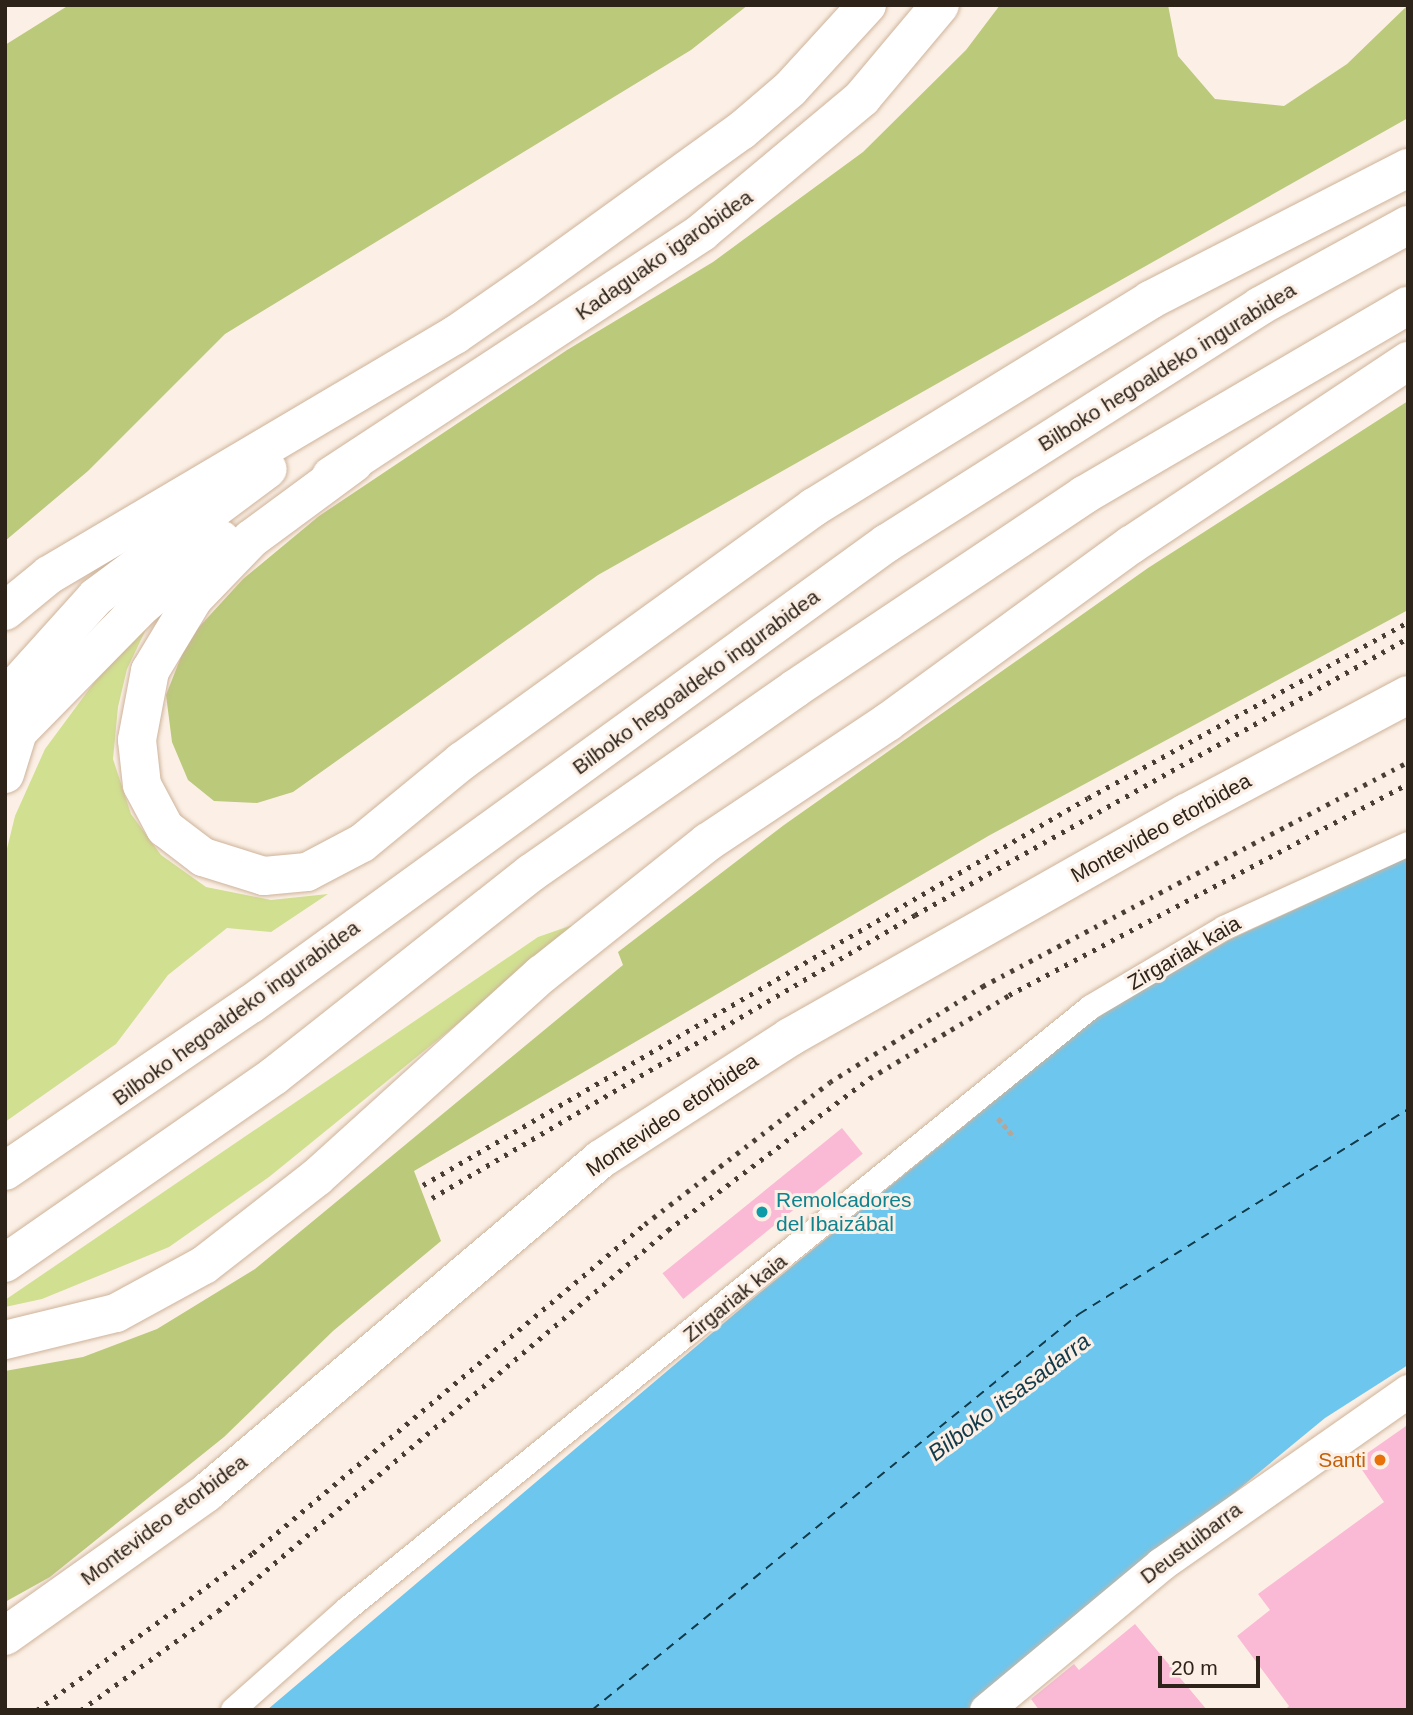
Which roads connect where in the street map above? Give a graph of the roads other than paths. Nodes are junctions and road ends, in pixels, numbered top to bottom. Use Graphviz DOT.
graph roads {
  1 [pos="867,5"];
  2 [pos="940,5"];
  3 [pos="1408,168"];
  4 [pos="1408,225"];
  5 [pos="1408,306"];
  6 [pos="436,345"];
  7 [pos="1408,361"];
  8 [pos="354,463"];
  9 [pos="5,611"];
  10 [pos="1408,695"];
  11 [pos="5,698"];
  12 [pos="5,774"];
  13 [pos="1408,844"];
  14 [pos="5,1171"];
  15 [pos="11,1260"];
  16 [pos="5,1340"];
  17 [pos="1408,1391"];
  18 [pos="5,1636"];
  19 [pos="233,1710"];
  20 [pos="986,1710"];
  1 -- 6 [label="main road"];
  2 -- 8 [label="main road, Kadaguako igarobidea"];
  3 -- 8 [label="main road"];
  4 -- 14 [label="main road, Bilboko hegoaldeko ingurabidea"];
  5 -- 15 [label="main road"];
  6 -- 9 [label="main road"];
  6 -- 11 [label="main road"];
  7 -- 16 [label="main road"];
  8 -- 12 [label="main road"];
  10 -- 18 [label="main road, Montevideo etorbidea"];
  13 -- 19 [label="street, Zirgariak kaia"];
  17 -- 20 [label="street, Deustuibarra"];
}
